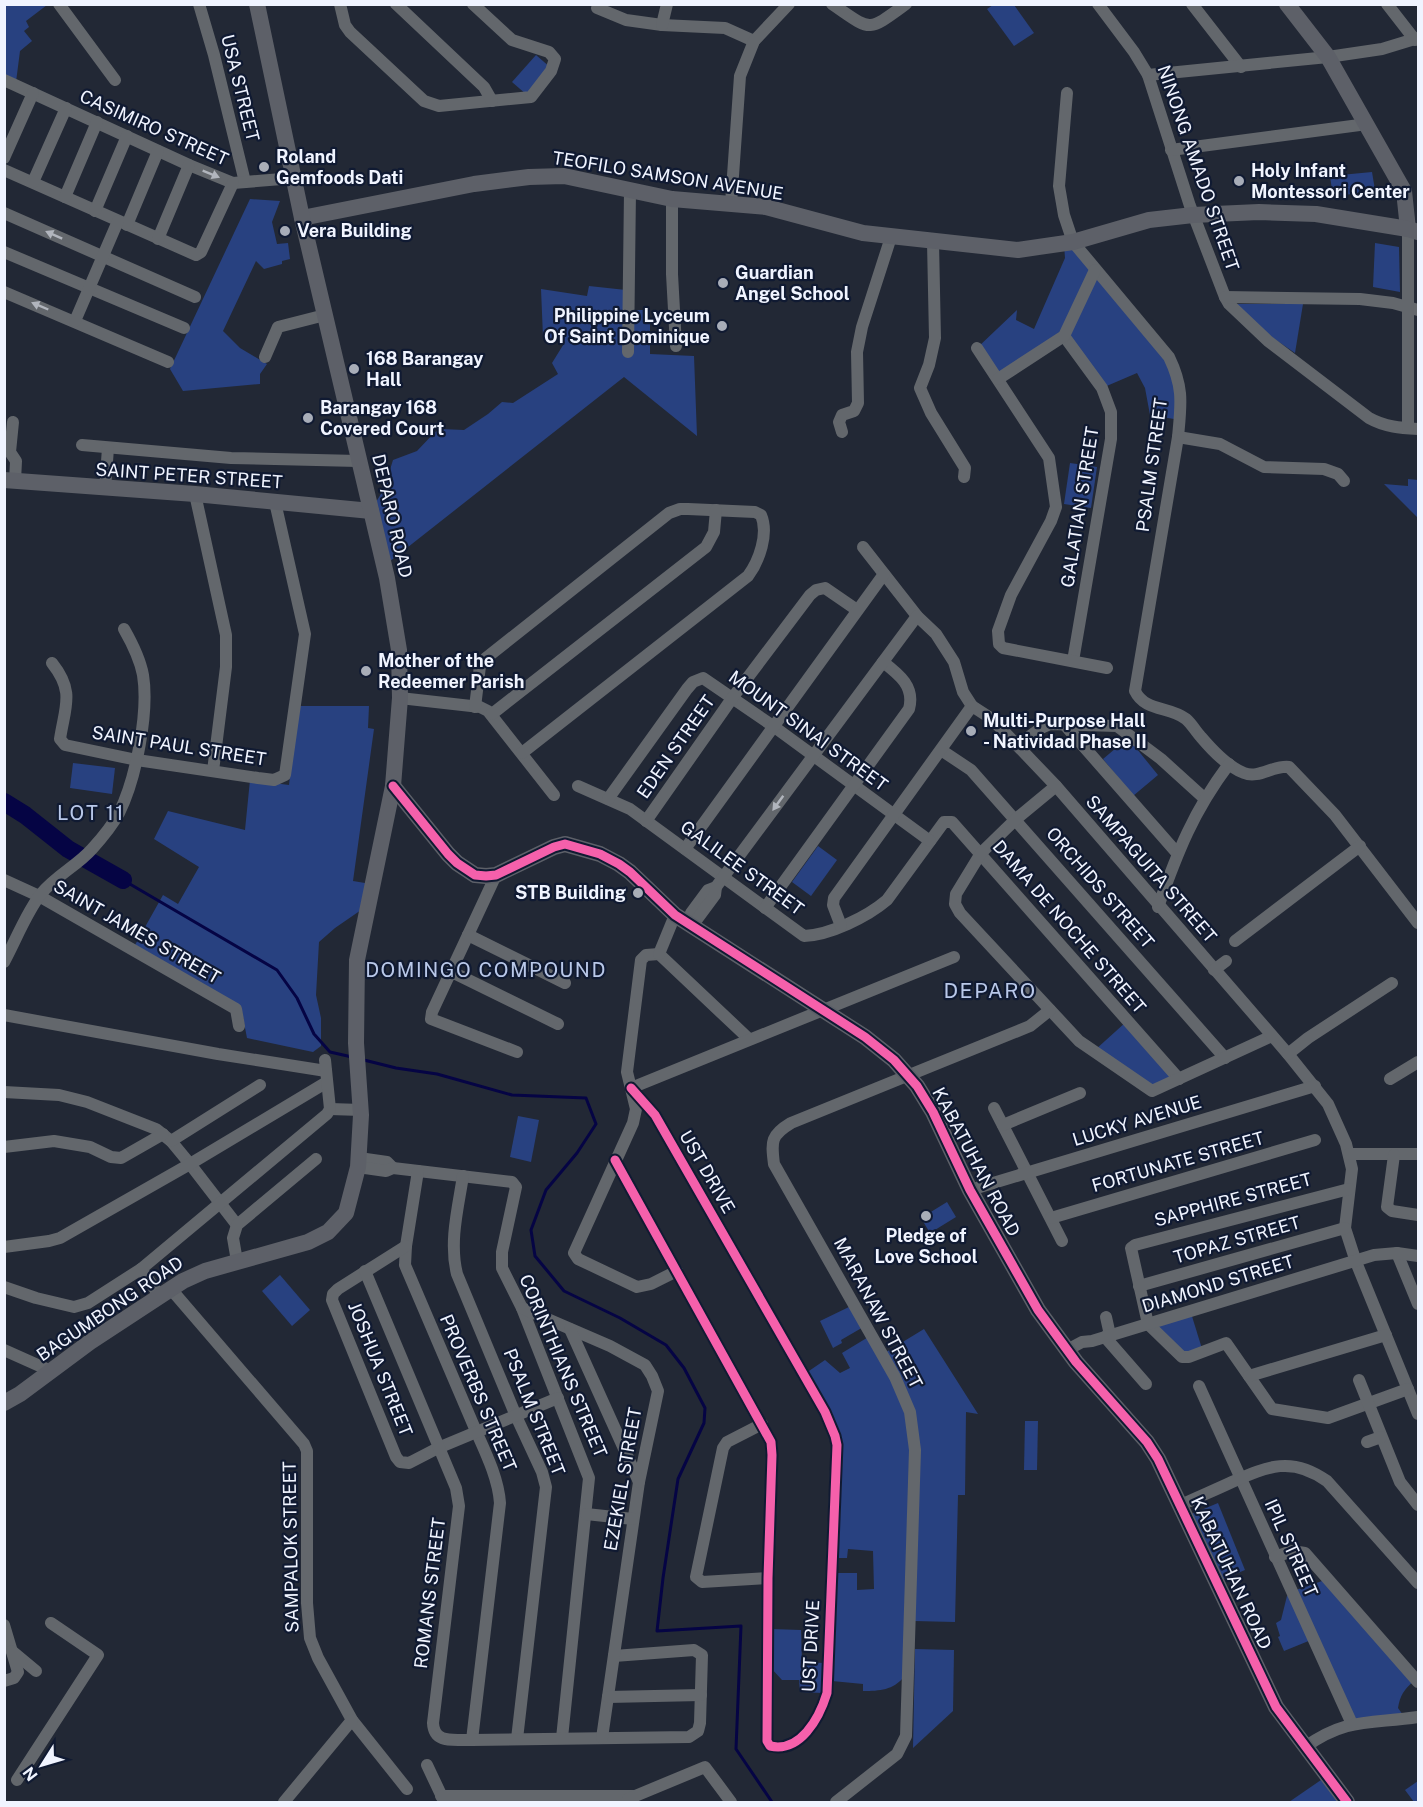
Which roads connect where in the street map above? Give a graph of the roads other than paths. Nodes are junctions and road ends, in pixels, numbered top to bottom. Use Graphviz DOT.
graph roads {
  1 [pos="58,4"];
  2 [pos="199,4"];
  3 [pos="257,4"];
  4 [pos="340,4"];
  5 [pos="396,4"];
  6 [pos="473,4"];
  7 [pos="667,4"];
  8 [pos="789,4"];
  9 [pos="832,4"];
  10 [pos="906,4"];
  11 [pos="1098,4"];
  12 [pos="1192,4"];
  13 [pos="1287,4"];
  14 [pos="1387,4"];
  15 [pos="597,8"];
  16 [pos="662,25"];
  17 [pos="1417,39"];
  18 [pos="754,41"];
  19 [pos="1328,57"];
  20 [pos="1241,67"];
  21 [pos="1148,75"];
  22 [pos="4,80"];
  23 [pos="115,80"];
  24 [pos="33,93"];
  25 [pos="1067,93"];
  26 [pos="492,101"];
  27 [pos="66,108"];
  28 [pos="97,122"];
  29 [pos="1367,124"];
  30 [pos="127,136"];
  31 [pos="1171,150"];
  32 [pos="158,151"];
  33 [pos="4,158"];
  34 [pos="189,165"];
  35 [pos="4,170"];
  36 [pos="294,178"];
  37 [pos="239,182"];
  38 [pos="33,183"];
  39 [pos="630,191"];
  40 [pos="65,197"];
  41 [pos="672,199"];
  42 [pos="731,204"];
  43 [pos="95,211"];
  44 [pos="4,213"];
  45 [pos="1193,215"];
  46 [pos="302,218"];
  47 [pos="123,223"];
  48 [pos="1413,230"];
  49 [pos="891,237"];
  50 [pos="158,238"];
  51 [pos="933,242"];
  52 [pos="1073,242"];
  53 [pos="4,252"];
  54 [pos="103,257"];
  55 [pos="1095,270"];
  56 [pos="89,288"];
  57 [pos="4,292"];
  58 [pos="195,297"];
  59 [pos="1225,297"];
  60 [pos="1413,308"];
  61 [pos="325,315"];
  62 [pos="75,321"];
  63 [pos="184,328"];
  64 [pos="1064,336"];
  65 [pos="676,346"];
  66 [pos="977,348"];
  67 [pos="628,352"];
  68 [pos="265,357"];
  69 [pos="168,362"];
  70 [pos="998,379"];
  71 [pos="13,422"];
  72 [pos="1413,429"];
  73 [pos="842,432"];
  74 [pos="1178,437"];
  75 [pos="82,446"];
  76 [pos="108,448"];
  77 [pos="358,461"];
  78 [pos="964,477"];
  79 [pos="10,481"];
  80 [pos="1344,481"];
  81 [pos="105,489"];
  82 [pos="195,494"];
  83 [pos="275,502"];
  84 [pos="716,510"];
  85 [pos="371,511"];
  86 [pos="863,547"];
  87 [pos="884,574"];
  88 [pos="857,610"];
  89 [pos="917,616"];
  90 [pos="124,629"];
  91 [pos="1073,660"];
  92 [pos="883,662"];
  93 [pos="52,663"];
  94 [pos="1107,668"];
  95 [pos="733,697"];
  96 [pos="400,698"];
  97 [pos="972,706"];
  98 [pos="475,707"];
  99 [pos="492,714"];
  100 [pos="1064,724"];
  101 [pos="773,726"];
  102 [pos="1018,744"];
  103 [pos="941,750"];
  104 [pos="522,753"];
  105 [pos="813,756"];
  106 [pos="137,759"];
  107 [pos="1229,764"];
  108 [pos="213,771"];
  109 [pos="393,786"];
  110 [pos="578,786"];
  111 [pos="853,786"];
  112 [pos="1056,786"];
  113 [pos="554,795"];
  114 [pos="1204,798"];
  115 [pos="608,799"];
  116 [pos="893,816"];
  117 [pos="1016,819"];
  118 [pos="646,821"];
  119 [pos="930,841"];
  120 [pos="1360,846"];
  121 [pos="685,849"];
  122 [pos="981,853"];
  123 [pos="1177,853"];
  124 [pos="496,875"];
  125 [pos="4,880"];
  126 [pos="719,882"];
  127 [pos="39,896"];
  128 [pos="1158,907"];
  129 [pos="765,908"];
  130 [pos="684,921"];
  131 [pos="1419,923"];
  132 [pos="841,926"];
  133 [pos="468,935"];
  134 [pos="1235,941"];
  135 [pos="659,954"];
  136 [pos="954,957"];
  137 [pos="5,960"];
  138 [pos="1226,961"];
  139 [pos="1214,970"];
  140 [pos="452,972"];
  141 [pos="565,983"];
  142 [pos="1392,983"];
  143 [pos="823,1009"];
  144 [pos="1050,1010"];
  145 [pos="4,1015"];
  146 [pos="558,1024"];
  147 [pos="239,1026"];
  148 [pos="1272,1036"];
  149 [pos="749,1040"];
  150 [pos="356,1043"];
  151 [pos="517,1052"];
  152 [pos="1288,1054"];
  153 [pos="1225,1058"];
  154 [pos="1419,1062"];
  155 [pos="326,1071"];
  156 [pos="907,1074"];
  157 [pos="1179,1079"];
  158 [pos="1390,1079"];
  159 [pos="260,1085"];
  160 [pos="1315,1086"];
  161 [pos="631,1088"];
  162 [pos="4,1092"];
  163 [pos="1080,1093"];
  164 [pos="994,1108"];
  165 [pos="330,1110"];
  166 [pos="361,1110"];
  167 [pos="1003,1125"];
  168 [pos="167,1138"];
  169 [pos="1315,1140"];
  170 [pos="4,1147"];
  171 [pos="1349,1154"];
  172 [pos="1419,1154"];
  173 [pos="1394,1155"];
  174 [pos="316,1159"];
  175 [pos="615,1160"];
  176 [pos="358,1162"];
  177 [pos="190,1164"];
  178 [pos="418,1171"];
  179 [pos="1027,1172"];
  180 [pos="462,1176"];
  181 [pos="1349,1189"];
  182 [pos="970,1190"];
  183 [pos="220,1202"];
  184 [pos="1419,1215"];
  185 [pos="1051,1218"];
  186 [pos="237,1225"];
  187 [pos="1345,1228"];
  188 [pos="1062,1240"];
  189 [pos="406,1246"];
  190 [pos="4,1247"];
  191 [pos="1397,1253"];
  192 [pos="1419,1256"];
  193 [pos="237,1261"];
  194 [pos="1356,1262"];
  195 [pos="141,1269"];
  196 [pos="365,1271"];
  197 [pos="677,1271"];
  198 [pos="1139,1286"];
  199 [pos="4,1287"];
  200 [pos="165,1292"];
  201 [pos="1419,1304"];
  202 [pos="522,1308"];
  203 [pos="1106,1317"];
  204 [pos="1148,1324"];
  205 [pos="570,1329"];
  206 [pos="1386,1335"];
  207 [pos="1107,1336"];
  208 [pos="4,1350"];
  209 [pos="1070,1354"];
  210 [pos="51,1371"];
  211 [pos="1249,1376"];
  212 [pos="1359,1380"];
  213 [pos="1146,1384"];
  214 [pos="1199,1386"];
  215 [pos="1408,1389"];
  216 [pos="558,1398"];
  217 [pos="4,1403"];
  218 [pos="1369,1404"];
  219 [pos="1419,1414"];
  220 [pos="516,1416"];
  221 [pos="762,1424"];
  222 [pos="476,1433"];
  223 [pos="1382,1437"];
  224 [pos="1367,1442"];
  225 [pos="438,1448"];
  226 [pos="1241,1478"];
  227 [pos="639,1482"];
  228 [pos="1419,1504"];
  229 [pos="1181,1505"];
  230 [pos="586,1514"];
  231 [pos="633,1519"];
  232 [pos="1275,1557"];
  233 [pos="768,1578"];
  234 [pos="1419,1583"];
  235 [pos="51,1623"];
  236 [pos="4,1625"];
  237 [pos="12,1650"];
  238 [pos="614,1656"];
  239 [pos="36,1671"];
  240 [pos="4,1681"];
  241 [pos="1419,1682"];
  242 [pos="700,1695"];
  243 [pos="608,1697"];
  244 [pos="1419,1717"];
  245 [pos="352,1720"];
  246 [pos="1352,1724"];
  247 [pos="562,1738"];
  248 [pos="602,1738"];
  249 [pos="517,1739"];
  250 [pos="472,1740"];
  251 [pos="1305,1747"];
  252 [pos="428,1765"];
  253 [pos="17,1780"];
  254 [pos="407,1789"];
  255 [pos="634,1796"];
  256 [pos="443,1799"];
  257 [pos="284,1803"];
  258 [pos="620,1803"];
  259 [pos="731,1803"];
  260 [pos="836,1803"];
  261 [pos="1347,1803"];
  1 -- 23 [label="street"];
  2 -- 37 [label="street, USA STREET"];
  3 -- 36 [label="main road, DEPARO ROAD"];
  4 -- 26 [label="street"];
  5 -- 26 [label="street"];
  6 -- 26 [label="street"];
  7 -- 16 [label="street"];
  8 -- 18 [label="street"];
  9 -- 10 [label="street"];
  11 -- 21 [label="street, NINONG AMADO STREET"];
  12 -- 20 [label="street"];
  13 -- 19 [label="main road"];
  14 -- 17 [label="street"];
  15 -- 16 [label="street"];
  16 -- 18 [label="street"];
  17 -- 19 [label="street"];
  18 -- 42 [label="street"];
  19 -- 20 [label="street"];
  19 -- 29 [label="main road"];
  20 -- 21 [label="street"];
  21 -- 31 [label="street, NINONG AMADO STREET"];
  22 -- 24 [label="street, CASIMIRO STREET"];
  24 -- 27 [label="street, CASIMIRO STREET"];
  24 -- 33 [label="street"];
  25 -- 52 [label="street"];
  27 -- 28 [label="street, CASIMIRO STREET"];
  27 -- 38 [label="street"];
  28 -- 30 [label="street, CASIMIRO STREET"];
  28 -- 40 [label="street"];
  29 -- 31 [label="street"];
  29 -- 48 [label="main road"];
  30 -- 32 [label="street, CASIMIRO STREET"];
  30 -- 43 [label="street"];
  31 -- 45 [label="street, NINONG AMADO STREET"];
  32 -- 34 [label="street, CASIMIRO STREET"];
  32 -- 47 [label="street"];
  34 -- 37 [label="street, CASIMIRO STREET, one-way"];
  34 -- 50 [label="street"];
  35 -- 38 [label="street"];
  36 -- 37 [label="street, CASIMIRO STREET"];
  36 -- 46 [label="main road, DEPARO ROAD"];
  37 -- 50 [label="street"];
  38 -- 40 [label="street"];
  39 -- 41 [label="main road, TEOFILO SAMSON AVENUE"];
  39 -- 46 [label="main road, TEOFILO SAMSON AVENUE"];
  39 -- 67 [label="street"];
  40 -- 43 [label="street"];
  41 -- 42 [label="main road, TEOFILO SAMSON AVENUE"];
  41 -- 65 [label="street"];
  42 -- 49 [label="main road, TEOFILO SAMSON AVENUE"];
  43 -- 47 [label="street"];
  54 -- 44 [label="street, one-way"];
  45 -- 48 [label="main road, TEOFILO SAMSON AVENUE"];
  45 -- 52 [label="main road, TEOFILO SAMSON AVENUE"];
  45 -- 59 [label="street, NINONG AMADO STREET"];
  46 -- 61 [label="main road, DEPARO ROAD"];
  47 -- 50 [label="street"];
  47 -- 54 [label="street"];
  48 -- 60 [label="street"];
  49 -- 51 [label="main road, TEOFILO SAMSON AVENUE"];
  49 -- 73 [label="street"];
  51 -- 52 [label="main road, TEOFILO SAMSON AVENUE"];
  51 -- 78 [label="street"];
  52 -- 55 [label="street, PSALM STREET"];
  53 -- 56 [label="street"];
  54 -- 56 [label="street"];
  54 -- 58 [label="street"];
  55 -- 64 [label="street"];
  55 -- 74 [label="street, PSALM STREET"];
  56 -- 62 [label="street"];
  56 -- 63 [label="street"];
  62 -- 57 [label="street, one-way"];
  59 -- 60 [label="street"];
  59 -- 72 [label="street, NINONG AMADO STREET"];
  60 -- 72 [label="street"];
  61 -- 68 [label="street"];
  61 -- 77 [label="main road, DEPARO ROAD"];
  62 -- 69 [label="street"];
  64 -- 70 [label="street"];
  64 -- 91 [label="street, GALATIAN STREET"];
  66 -- 70 [label="street"];
  70 -- 91 [label="street"];
  71 -- 79 [label="street"];
  74 -- 80 [label="street"];
  74 -- 107 [label="street, PSALM STREET"];
  75 -- 76 [label="street"];
  76 -- 77 [label="street"];
  76 -- 81 [label="street"];
  77 -- 85 [label="main road, DEPARO ROAD"];
  79 -- 81 [label="main road, SAINT PETER STREET"];
  81 -- 82 [label="main road, SAINT PETER STREET"];
  82 -- 83 [label="main road, SAINT PETER STREET"];
  82 -- 108 [label="street"];
  83 -- 85 [label="main road, SAINT PETER STREET"];
  83 -- 108 [label="street, SAINT PAUL STREET"];
  84 -- 98 [label="street"];
  84 -- 99 [label="street"];
  84 -- 104 [label="street"];
  85 -- 96 [label="main road, DEPARO ROAD"];
  86 -- 87 [label="street"];
  87 -- 88 [label="street"];
  87 -- 89 [label="street"];
  88 -- 95 [label="street, EDEN STREET"];
  88 -- 101 [label="street"];
  89 -- 92 [label="street"];
  89 -- 97 [label="street"];
  90 -- 106 [label="street"];
  91 -- 94 [label="street"];
  92 -- 105 [label="street"];
  92 -- 111 [label="street"];
  93 -- 106 [label="street, SAINT PAUL STREET"];
  95 -- 101 [label="street, MOUNT SINAI STREET"];
  95 -- 115 [label="street, MOUNT SINAI STREET"];
  95 -- 118 [label="street, EDEN STREET"];
  96 -- 98 [label="street"];
  96 -- 109 [label="main road, DEPARO ROAD"];
  97 -- 102 [label="street, SAMPAGUITA STREET"];
  97 -- 103 [label="street"];
  98 -- 99 [label="street"];
  99 -- 104 [label="street"];
  100 -- 102 [label="street"];
  100 -- 114 [label="street"];
  100 -- 123 [label="street"];
  101 -- 105 [label="street, MOUNT SINAI STREET"];
  101 -- 121 [label="street"];
  102 -- 112 [label="street, SAMPAGUITA STREET"];
  103 -- 116 [label="street"];
  103 -- 117 [label="street, ORCHIDS STREET"];
  104 -- 113 [label="street"];
  105 -- 111 [label="street, MOUNT SINAI STREET"];
  105 -- 126 [label="street, one-way"];
  106 -- 108 [label="street, SAINT PAUL STREET"];
  106 -- 127 [label="street"];
  107 -- 114 [label="street"];
  107 -- 120 [label="street"];
  109 -- 124 [label="main road"];
  109 -- 150 [label="main road, DEPARO ROAD"];
  110 -- 115 [label="street, GALILEE STREET"];
  111 -- 116 [label="street, MOUNT SINAI STREET"];
  111 -- 129 [label="street"];
  112 -- 117 [label="street"];
  112 -- 128 [label="street, SAMPAGUITA STREET"];
  114 -- 123 [label="street"];
  115 -- 118 [label="street, GALILEE STREET"];
  116 -- 119 [label="street, MOUNT SINAI STREET"];
  116 -- 132 [label="street"];
  117 -- 122 [label="street"];
  117 -- 153 [label="street, ORCHIDS STREET"];
  118 -- 121 [label="street, GALILEE STREET"];
  119 -- 122 [label="street, DAMA DE NOCHE STREET"];
  119 -- 132 [label="street, GALILEE STREET"];
  120 -- 131 [label="street"];
  120 -- 134 [label="street"];
  121 -- 126 [label="street, GALILEE STREET"];
  122 -- 144 [label="street"];
  122 -- 157 [label="street, DAMA DE NOCHE STREET"];
  123 -- 128 [label="street"];
  124 -- 130 [label="main road, KABATUHAN ROAD"];
  124 -- 133 [label="street"];
  125 -- 127 [label="street, SAINT JAMES STREET"];
  126 -- 129 [label="street, GALILEE STREET"];
  126 -- 130 [label="street"];
  127 -- 137 [label="street"];
  127 -- 147 [label="street, SAINT JAMES STREET"];
  128 -- 139 [label="street, SAMPAGUITA STREET"];
  129 -- 132 [label="street, GALILEE STREET"];
  130 -- 135 [label="street"];
  130 -- 143 [label="main road, KABATUHAN ROAD"];
  133 -- 140 [label="street"];
  133 -- 141 [label="street"];
  135 -- 149 [label="street"];
  135 -- 161 [label="street"];
  136 -- 143 [label="street"];
  138 -- 139 [label="street"];
  139 -- 148 [label="street, SAMPAGUITA STREET"];
  140 -- 146 [label="street"];
  140 -- 151 [label="street"];
  142 -- 152 [label="street"];
  143 -- 149 [label="street"];
  143 -- 156 [label="main road, KABATUHAN ROAD"];
  144 -- 156 [label="street, MARANAW STREET"];
  144 -- 157 [label="street"];
  145 -- 155 [label="street"];
  148 -- 152 [label="street, SAMPAGUITA STREET"];
  148 -- 153 [label="street"];
  149 -- 161 [label="street"];
  150 -- 166 [label="main road, BAGUMBONG ROAD"];
  152 -- 160 [label="street, SAMPAGUITA STREET"];
  153 -- 157 [label="street"];
  154 -- 158 [label="street"];
  155 -- 165 [label="street"];
  155 -- 177 [label="street"];
  156 -- 182 [label="main road, KABATUHAN ROAD"];
  156 -- 260 [label="street, MARANAW STREET"];
  159 -- 168 [label="street"];
  160 -- 171 [label="street, SAMPAGUITA STREET"];
  160 -- 179 [label="street, LUCKY AVENUE"];
  161 -- 175 [label="street"];
  161 -- 233 [label="street, UST DRIVE"];
  162 -- 168 [label="street"];
  163 -- 167 [label="street"];
  164 -- 167 [label="street"];
  165 -- 166 [label="street"];
  165 -- 183 [label="street"];
  166 -- 176 [label="main road, BAGUMBONG ROAD"];
  167 -- 179 [label="street"];
  168 -- 170 [label="street"];
  168 -- 177 [label="street"];
  169 -- 185 [label="street, FORTUNATE STREET"];
  171 -- 173 [label="street"];
  171 -- 181 [label="street, SAMPAGUITA STREET"];
  172 -- 173 [label="street"];
  173 -- 184 [label="street"];
  174 -- 186 [label="street"];
  175 -- 197 [label="street, UST DRIVE"];
  175 -- 197 [label="street"];
  176 -- 178 [label="street"];
  176 -- 193 [label="main road, BAGUMBONG ROAD"];
  177 -- 183 [label="street"];
  177 -- 190 [label="street"];
  178 -- 180 [label="street"];
  178 -- 189 [label="street, PROVERBS STREET"];
  179 -- 182 [label="street, LUCKY AVENUE"];
  179 -- 185 [label="street"];
  180 -- 202 [label="street, CORINTHIANS STREET"];
  180 -- 220 [label="street, PSALM STREET"];
  181 -- 187 [label="street, SAMPAGUITA STREET"];
  181 -- 198 [label="street, SAPPHIRE STREET"];
  182 -- 209 [label="main road, KABATUHAN ROAD"];
  183 -- 186 [label="street"];
  183 -- 195 [label="street"];
  185 -- 188 [label="street"];
  186 -- 193 [label="street"];
  187 -- 194 [label="street"];
  187 -- 198 [label="street, TOPAZ STREET"];
  189 -- 196 [label="street, JOSHUA STREET"];
  189 -- 222 [label="street, PROVERBS STREET"];
  191 -- 192 [label="street, DIAMOND STREET"];
  191 -- 194 [label="street, DIAMOND STREET"];
  191 -- 201 [label="street"];
  193 -- 200 [label="main road, BAGUMBONG ROAD"];
  194 -- 204 [label="street, DIAMOND STREET"];
  194 -- 206 [label="street"];
  195 -- 199 [label="street"];
  195 -- 200 [label="street, SAMPALOK STREET"];
  196 -- 225 [label="street, ROMANS STREET"];
  196 -- 225 [label="street, JOSHUA STREET"];
  197 -- 221 [label="street, UST DRIVE"];
  198 -- 204 [label="street"];
  200 -- 210 [label="main road, BAGUMBONG ROAD"];
  200 -- 245 [label="street, SAMPALOK STREET"];
  202 -- 205 [label="street, EZEKIEL STREET"];
  202 -- 216 [label="street, CORINTHIANS STREET"];
  203 -- 207 [label="street"];
  204 -- 207 [label="street, DIAMOND STREET"];
  204 -- 211 [label="street"];
  205 -- 227 [label="street"];
  205 -- 227 [label="street, EZEKIEL STREET"];
  206 -- 211 [label="street"];
  206 -- 215 [label="street"];
  207 -- 209 [label="street, DIAMOND STREET"];
  207 -- 213 [label="street"];
  208 -- 210 [label="street"];
  209 -- 229 [label="main road, KABATUHAN ROAD"];
  210 -- 217 [label="main road, BAGUMBONG ROAD"];
  211 -- 218 [label="street"];
  212 -- 218 [label="street"];
  214 -- 226 [label="street, IPIL STREET"];
  215 -- 218 [label="street"];
  215 -- 219 [label="street"];
  216 -- 220 [label="street"];
  216 -- 230 [label="street, CORINTHIANS STREET"];
  218 -- 223 [label="street"];
  220 -- 222 [label="street"];
  220 -- 249 [label="street, PSALM STREET"];
  221 -- 233 [label="street, UST DRIVE"];
  221 -- 233 [label="street"];
  222 -- 225 [label="street"];
  222 -- 250 [label="street, PROVERBS STREET"];
  223 -- 224 [label="street"];
  223 -- 228 [label="street"];
  225 -- 250 [label="street, ROMANS STREET"];
  226 -- 229 [label="street"];
  226 -- 232 [label="street, IPIL STREET"];
  226 -- 234 [label="street"];
  227 -- 231 [label="street, EZEKIEL STREET"];
  229 -- 251 [label="main road, KABATUHAN ROAD"];
  230 -- 231 [label="street"];
  230 -- 247 [label="street, CORINTHIANS STREET"];
  231 -- 238 [label="street, EZEKIEL STREET"];
  232 -- 241 [label="street"];
  232 -- 246 [label="street, IPIL STREET"];
  235 -- 253 [label="street"];
  236 -- 237 [label="street"];
  237 -- 239 [label="street"];
  237 -- 240 [label="street"];
  238 -- 242 [label="street"];
  238 -- 243 [label="street, EZEKIEL STREET"];
  242 -- 243 [label="street"];
  242 -- 248 [label="street"];
  243 -- 248 [label="street, EZEKIEL STREET"];
  244 -- 246 [label="street"];
  245 -- 254 [label="street, SAMPALOK STREET"];
  245 -- 257 [label="street"];
  246 -- 251 [label="street"];
  247 -- 248 [label="street"];
  247 -- 249 [label="street"];
  249 -- 250 [label="street"];
  251 -- 261 [label="main road, KABATUHAN ROAD"];
  252 -- 256 [label="street"];
  255 -- 256 [label="street"];
  255 -- 258 [label="street"];
  255 -- 259 [label="street"];
}
